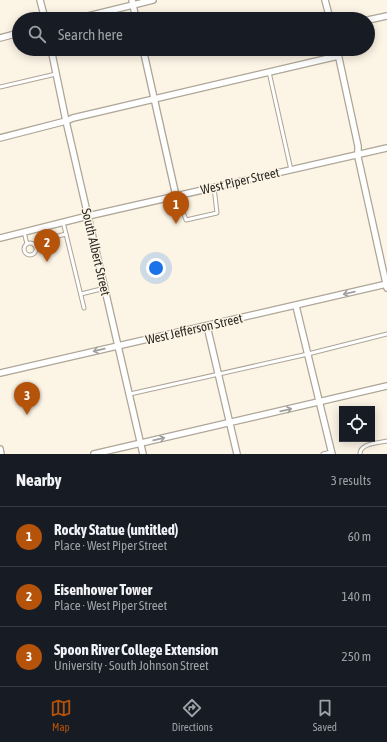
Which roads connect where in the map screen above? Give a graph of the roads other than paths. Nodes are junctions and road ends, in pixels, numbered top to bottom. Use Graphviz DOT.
graph roads {
  1 [pos="40,0"];
  2 [pos="153,0"];
  3 [pos="325,0"];
  4 [pos="133,2"];
  5 [pos="43,12"];
  6 [pos="99,12"];
  7 [pos="135,12"];
  8 [pos="328,12"];
  9 [pos="387,16"];
  10 [pos="375,19"];
  11 [pos="12,35"];
  12 [pos="0,38"];
  13 [pos="52,56"];
  14 [pos="145,56"];
  15 [pos="338,56"];
  16 [pos="269,72"];
  17 [pos="56,74"];
  18 [pos="0,87"];
  19 [pos="155,99"];
  20 [pos="66,121"];
  21 [pos="0,138"];
  22 [pos="387,148"];
  23 [pos="358,154"];
  24 [pos="291,170"];
  25 [pos="214,187"];
  26 [pos="176,196"];
  27 [pos="88,216"];
  28 [pos="63,222"];
  29 [pos="24,232"];
  30 [pos="66,234"];
  31 [pos="0,238"];
  32 [pos="27,244"];
  33 [pos="34,245"];
  34 [pos="387,286"];
  35 [pos="105,288"];
  36 [pos="81,294"];
  37 [pos="296,306"];
  38 [pos="84,308"];
  39 [pos="207,326"];
  40 [pos="387,334"];
  41 [pos="118,346"];
  42 [pos="308,354"];
  43 [pos="0,373"];
  44 [pos="219,375"];
  45 [pos="387,386"];
  46 [pos="129,394"];
  47 [pos="320,402"];
  48 [pos="230,423"];
  49 [pos="387,441"];
  50 [pos="141,443"];
  51 [pos="0,449"];
  52 [pos="331,453"];
  53 [pos="1,454"];
  54 [pos="94,454"];
  55 [pos="143,454"];
  56 [pos="237,454"];
  57 [pos="323,454"];
  58 [pos="360,454"];
  1 -- 5 [label="street"];
  2 -- 4 [label="street"];
  3 -- 8 [label="street"];
  4 -- 6 [label="street"];
  4 -- 7 [label="street"];
  9 -- 10 [label="street"];
  11 -- 12 [label="street"];
  13 -- 17 [label="street, South Albert Street"];
  14 -- 19 [label="street"];
  15 -- 16 [label="street"];
  15 -- 23 [label="street"];
  16 -- 19 [label="street"];
  16 -- 24 [label="lane"];
  17 -- 18 [label="lane"];
  17 -- 20 [label="street, South Albert Street"];
  19 -- 20 [label="street"];
  19 -- 26 [label="street"];
  20 -- 21 [label="street"];
  20 -- 27 [label="street, South Albert Street"];
  22 -- 23 [label="street, West Piper Street"];
  23 -- 24 [label="street, West Piper Street"];
  23 -- 34 [label="street"];
  24 -- 25 [label="street, West Piper Street"];
  25 -- 26 [label="street, West Piper Street"];
  25 -- 26 [label="lane"];
  26 -- 27 [label="street, West Piper Street"];
  27 -- 28 [label="street, West Piper Street"];
  27 -- 35 [label="street, South Albert Street"];
  28 -- 29 [label="street, West Piper Street"];
  28 -- 30 [label="lane"];
  29 -- 31 [label="street, West Piper Street"];
  29 -- 32 [label="lane"];
  30 -- 33 [label="lane"];
  30 -- 36 [label="lane"];
  32 -- 33 [label="lane"];
  32 -- 33 [label="lane"];
  34 -- 37 [label="street, West Jefferson Street, one-way"];
  35 -- 36 [label="lane"];
  35 -- 41 [label="street, South Albert Street"];
  36 -- 38 [label="lane"];
  37 -- 39 [label="street, West Jefferson Street"];
  37 -- 42 [label="street"];
  39 -- 41 [label="street, West Jefferson Street"];
  39 -- 44 [label="street"];
  40 -- 42 [label="lane"];
  41 -- 43 [label="street, West Jefferson Street, one-way"];
  41 -- 46 [label="street, South Albert Street"];
  42 -- 44 [label="lane"];
  42 -- 47 [label="street"];
  44 -- 46 [label="lane"];
  44 -- 48 [label="street"];
  45 -- 47 [label="street"];
  46 -- 50 [label="street, South Albert Street"];
  48 -- 47 [label="street, one-way"];
  47 -- 52 [label="street"];
  50 -- 48 [label="street, one-way"];
  48 -- 56 [label="street"];
  49 -- 58 [label="lane"];
  50 -- 54 [label="street"];
  50 -- 55 [label="street, South Albert Street"];
  51 -- 53 [label="street"];
  52 -- 57 [label="lane"];
}
